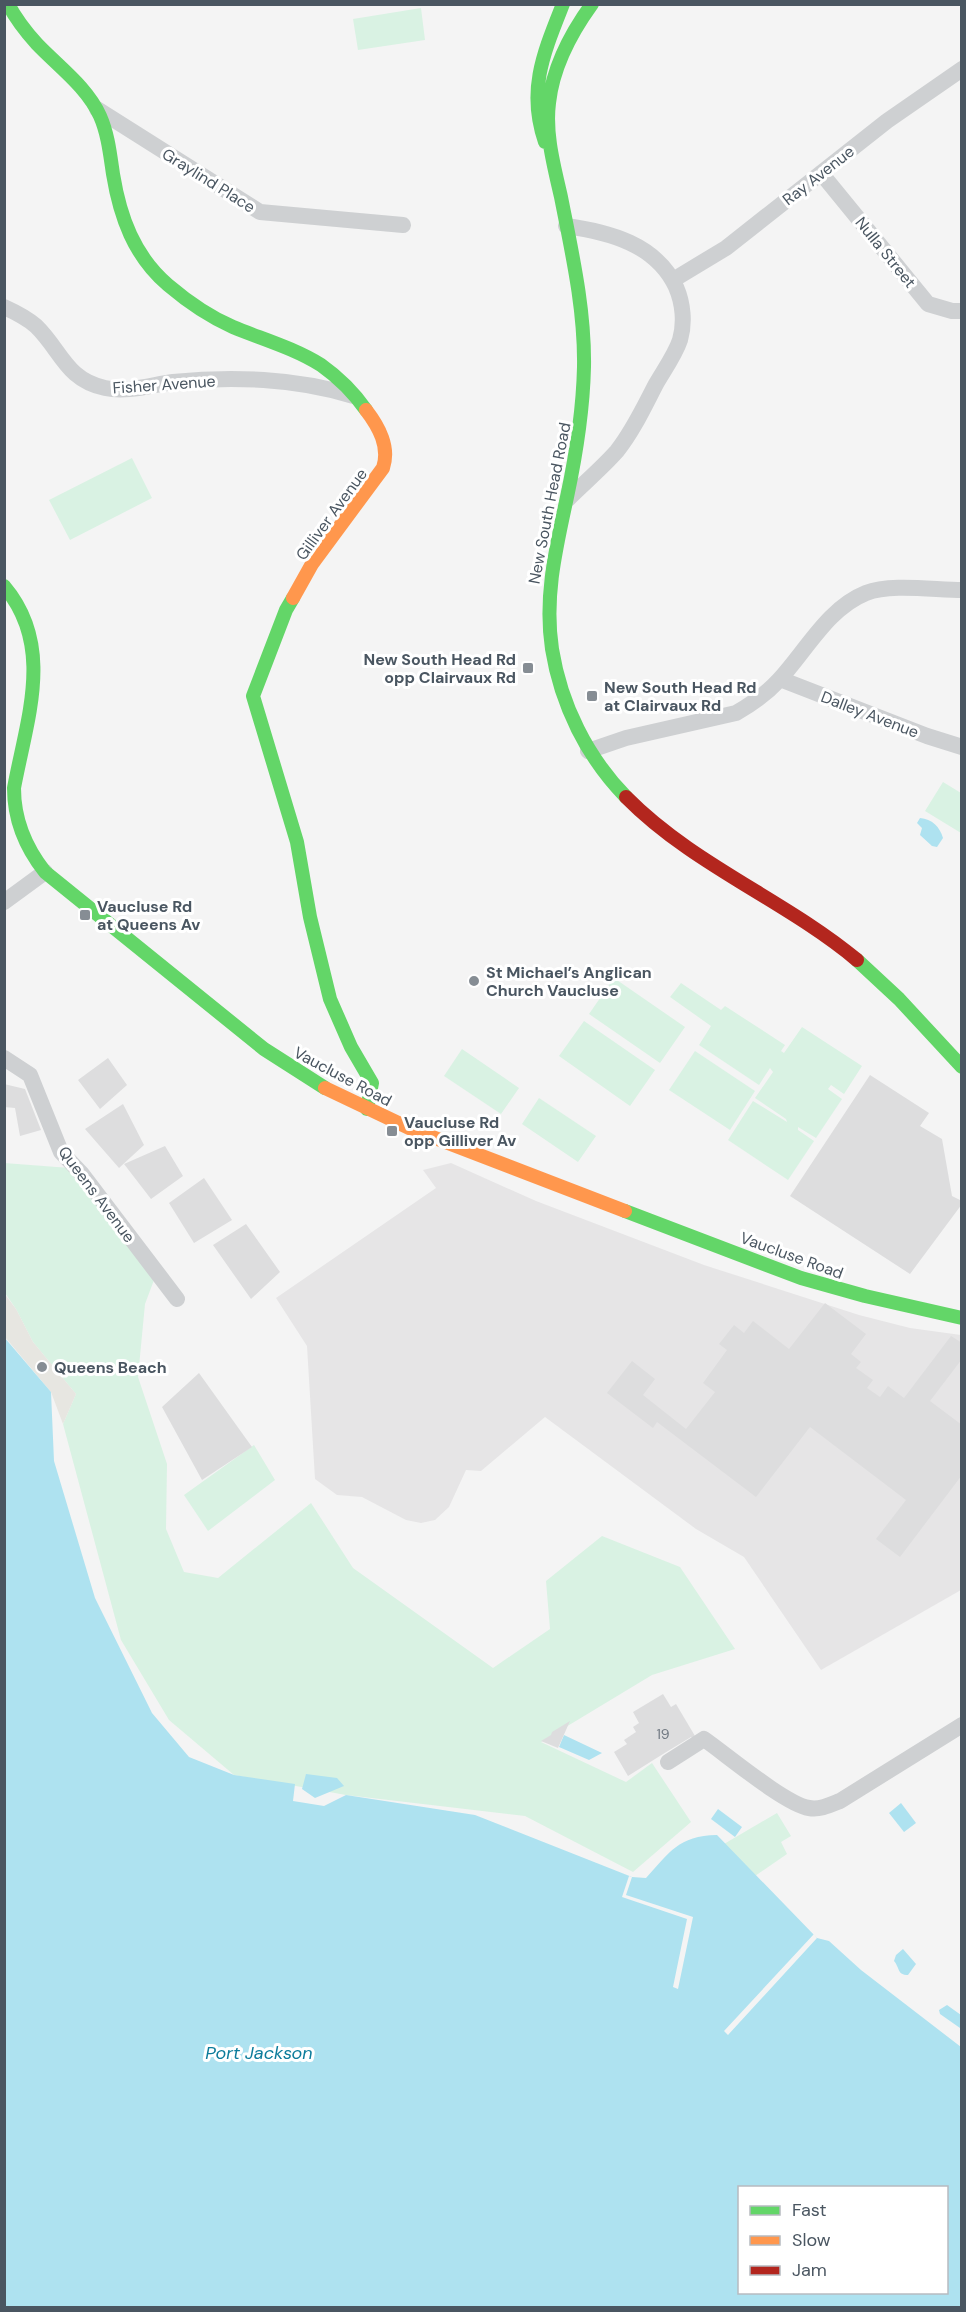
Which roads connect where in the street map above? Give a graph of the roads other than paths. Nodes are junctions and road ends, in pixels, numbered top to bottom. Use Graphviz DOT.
graph roads {
  1 [pos="8,4"];
  2 [pos="563,4"];
  3 [pos="592,4"];
  4 [pos="962,69"];
  5 [pos="97,110"];
  6 [pos="552,160"];
  7 [pos="821,172"];
  8 [pos="403,225"];
  9 [pos="566,226"];
  10 [pos="673,280"];
  11 [pos="4,307"];
  12 [pos="962,311"];
  13 [pos="353,396"];
  14 [pos="566,500"];
  15 [pos="4,586"];
  16 [pos="962,590"];
  17 [pos="780,679"];
  18 [pos="962,747"];
  19 [pos="588,751"];
  20 [pos="45,872"];
  21 [pos="4,902"];
  22 [pos="4,1058"];
  23 [pos="962,1067"];
  24 [pos="367,1109"];
  25 [pos="177,1299"];
  26 [pos="962,1318"];
  27 [pos="962,1725"];
  28 [pos="668,1762"];
  1 -- 5 [label="street, Gilliver Avenue"];
  2 -- 6 [label="street, New South Head Road"];
  3 -- 6 [label="street, New South Head Road"];
  4 -- 7 [label="street, Ray Avenue"];
  5 -- 8 [label="street, Graylind Place"];
  5 -- 13 [label="street, Gilliver Avenue"];
  6 -- 9 [label="street, New South Head Road"];
  7 -- 10 [label="street, Ray Avenue"];
  7 -- 12 [label="street, Nulla Street"];
  9 -- 10 [label="street"];
  9 -- 14 [label="street, New South Head Road"];
  10 -- 14 [label="street"];
  11 -- 13 [label="street, Fisher Avenue"];
  13 -- 24 [label="street, Gilliver Avenue"];
  14 -- 19 [label="street, New South Head Road"];
  15 -- 20 [label="street, Vaucluse Road"];
  16 -- 17 [label="street"];
  17 -- 18 [label="street, Dalley Avenue"];
  17 -- 19 [label="street"];
  19 -- 23 [label="street, New South Head Road"];
  20 -- 21 [label="street"];
  20 -- 24 [label="street, Vaucluse Road"];
  22 -- 25 [label="street, Queens Avenue"];
  24 -- 26 [label="street, Vaucluse Road"];
  27 -- 28 [label="street"];
}
